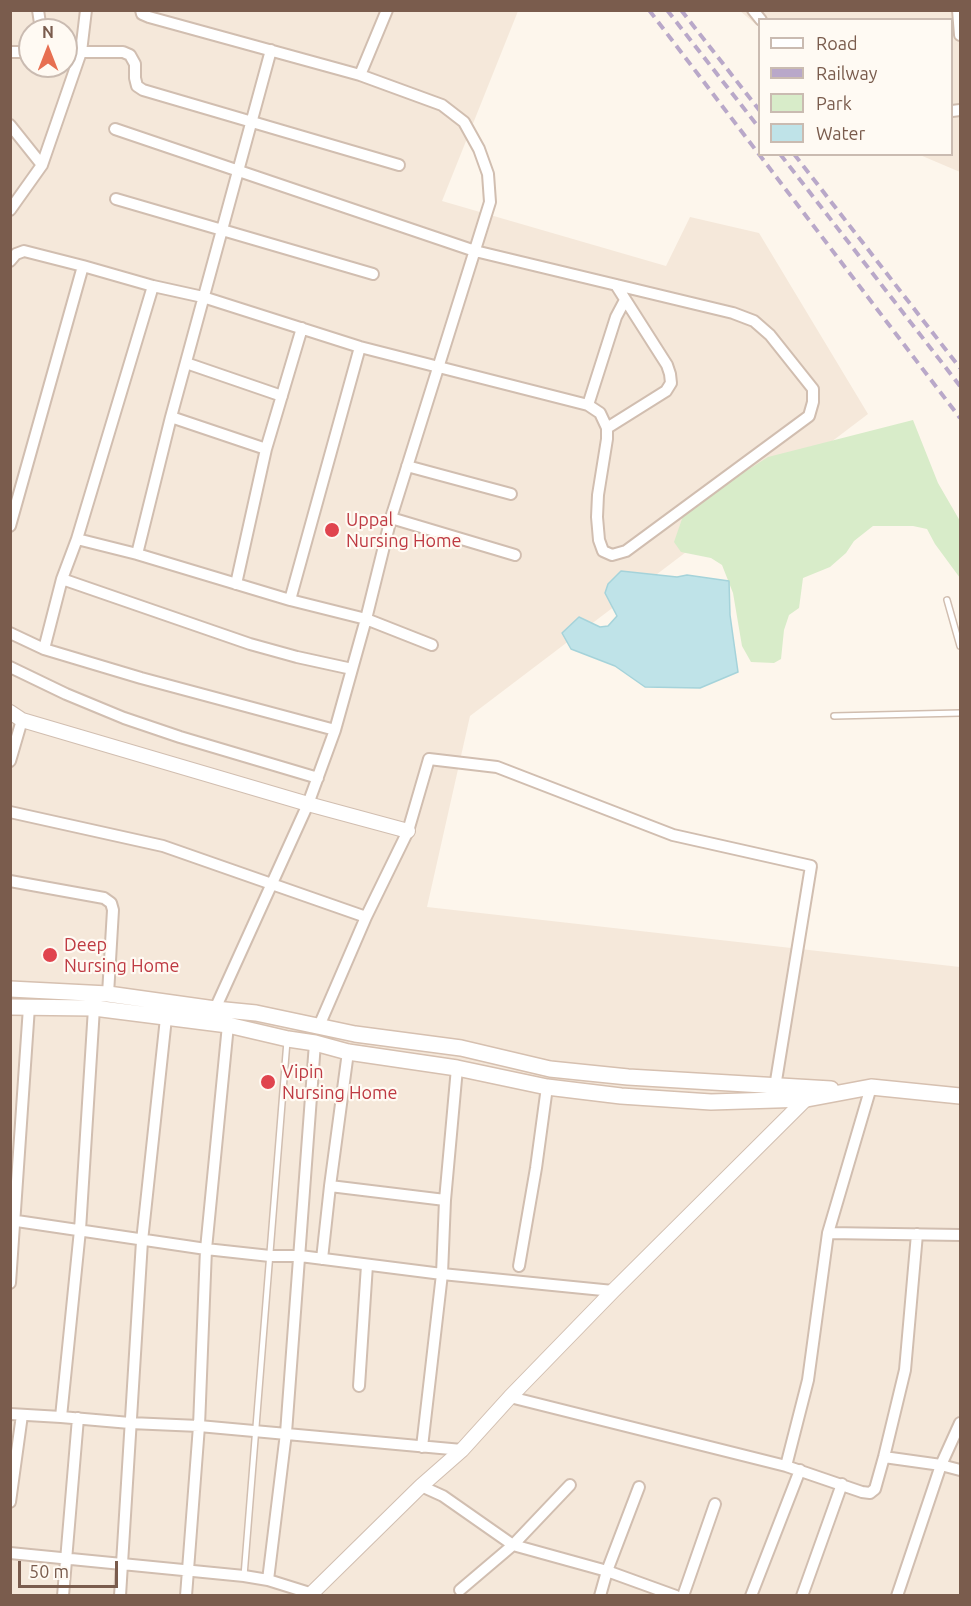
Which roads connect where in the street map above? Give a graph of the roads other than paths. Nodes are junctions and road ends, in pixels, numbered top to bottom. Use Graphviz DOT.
graph roads {
  1 [pos="86,10"];
  2 [pos="141,10"];
  3 [pos="387,10"];
  4 [pos="958,10"];
  5 [pos="960,35"];
  6 [pos="271,50"];
  7 [pos="81,52"];
  8 [pos="360,75"];
  9 [pos="252,120"];
  10 [pos="10,125"];
  11 [pos="115,129"];
  12 [pos="42,165"];
  13 [pos="399,165"];
  14 [pos="238,169"];
  15 [pos="116,199"];
  16 [pos="10,210"];
  17 [pos="222,230"];
  18 [pos="475,251"];
  19 [pos="10,261"];
  20 [pos="83,266"];
  21 [pos="373,274"];
  22 [pos="616,285"];
  23 [pos="153,286"];
  24 [pos="203,297"];
  25 [pos="625,300"];
  26 [pos="302,328"];
  27 [pos="360,347"];
  28 [pos="186,363"];
  29 [pos="438,367"];
  30 [pos="282,396"];
  31 [pos="588,405"];
  32 [pos="171,417"];
  33 [pos="607,428"];
  34 [pos="266,449"];
  35 [pos="407,466"];
  36 [pos="511,494"];
  37 [pos="391,518"];
  38 [pos="10,526"];
  39 [pos="77,539"];
  40 [pos="137,554"];
  41 [pos="515,555"];
  42 [pos="63,579"];
  43 [pos="236,584"];
  44 [pos="290,600"];
  45 [pos="948,600"];
  46 [pos="366,619"];
  47 [pos="10,633"];
  48 [pos="432,645"];
  49 [pos="960,646"];
  50 [pos="44,649"];
  51 [pos="10,667"];
  52 [pos="352,669"];
  53 [pos="10,712"];
  54 [pos="960,713"];
  55 [pos="834,716"];
  56 [pos="22,720"];
  57 [pos="335,730"];
  58 [pos="10,761"];
  59 [pos="318,778"];
  60 [pos="308,804"];
  61 [pos="10,812"];
  62 [pos="408,831"];
  63 [pos="10,880"];
  64 [pos="270,885"];
  65 [pos="366,917"];
  66 [pos="10,989"];
  67 [pos="108,994"];
  68 [pos="10,1007"];
  69 [pos="29,1007"];
  70 [pos="94,1008"];
  71 [pos="215,1009"];
  72 [pos="166,1018"];
  73 [pos="228,1025"];
  74 [pos="319,1026"];
  75 [pos="288,1039"];
  76 [pos="315,1043"];
  77 [pos="348,1052"];
  78 [pos="457,1068"];
  79 [pos="547,1087"];
  80 [pos="775,1087"];
  81 [pos="871,1087"];
  82 [pos="811,1093"];
  83 [pos="960,1096"];
  84 [pos="330,1186"];
  85 [pos="445,1200"];
  86 [pos="12,1220"];
  87 [pos="80,1230"];
  88 [pos="828,1233"];
  89 [pos="918,1234"];
  90 [pos="960,1235"];
  91 [pos="142,1241"];
  92 [pos="206,1249"];
  93 [pos="270,1256"];
  94 [pos="300,1256"];
  95 [pos="322,1259"];
  96 [pos="367,1265"];
  97 [pos="519,1266"];
  98 [pos="442,1274"];
  99 [pos="10,1283"];
  100 [pos="613,1291"];
  101 [pos="359,1386"];
  102 [pos="510,1397"];
  103 [pos="16,1415"];
  104 [pos="61,1416"];
  105 [pos="78,1418"];
  106 [pos="960,1423"];
  107 [pos="130,1424"];
  108 [pos="199,1426"];
  109 [pos="255,1431"];
  110 [pos="286,1433"];
  111 [pos="422,1447"];
  112 [pos="462,1450"];
  113 [pos="884,1457"];
  114 [pos="941,1465"];
  115 [pos="786,1466"];
  116 [pos="800,1470"];
  117 [pos="960,1470"];
  118 [pos="842,1484"];
  119 [pos="570,1485"];
  120 [pos="421,1486"];
  121 [pos="639,1486"];
  122 [pos="10,1502"];
  123 [pos="715,1504"];
  124 [pos="513,1545"];
  125 [pos="10,1553"];
  126 [pos="66,1559"];
  127 [pos="123,1565"];
  128 [pos="188,1570"];
  129 [pos="607,1571"];
  130 [pos="244,1576"];
  131 [pos="268,1580"];
  132 [pos="460,1590"];
  133 [pos="312,1595"];
  134 [pos="63,1596"];
  135 [pos="120,1596"];
  136 [pos="186,1596"];
  137 [pos="600,1596"];
  138 [pos="676,1596"];
  139 [pos="683,1596"];
  140 [pos="751,1596"];
  141 [pos="802,1596"];
  142 [pos="897,1596"];
  1 -- 7 [label="street"];
  2 -- 6 [label="street"];
  3 -- 8 [label="street"];
  4 -- 5 [label="street"];
  6 -- 8 [label="street"];
  6 -- 9 [label="street"];
  7 -- 9 [label="street"];
  7 -- 12 [label="street"];
  8 -- 18 [label="street"];
  9 -- 13 [label="street"];
  9 -- 14 [label="street"];
  10 -- 12 [label="street"];
  11 -- 14 [label="street"];
  12 -- 16 [label="street"];
  14 -- 17 [label="street"];
  14 -- 18 [label="street"];
  15 -- 17 [label="street"];
  17 -- 21 [label="street"];
  17 -- 24 [label="street"];
  18 -- 22 [label="street"];
  18 -- 29 [label="street"];
  19 -- 20 [label="street"];
  20 -- 23 [label="street"];
  20 -- 38 [label="street"];
  22 -- 25 [label="street"];
  22 -- 33 [label="street"];
  23 -- 24 [label="street"];
  23 -- 39 [label="street"];
  24 -- 26 [label="street"];
  24 -- 28 [label="street"];
  25 -- 31 [label="street"];
  25 -- 33 [label="street"];
  26 -- 27 [label="street"];
  26 -- 30 [label="street"];
  27 -- 29 [label="street"];
  27 -- 44 [label="street"];
  28 -- 30 [label="street"];
  28 -- 32 [label="street"];
  29 -- 31 [label="street"];
  29 -- 35 [label="street"];
  30 -- 34 [label="street"];
  31 -- 33 [label="street"];
  32 -- 34 [label="street"];
  32 -- 40 [label="street"];
  34 -- 43 [label="street"];
  35 -- 36 [label="street"];
  35 -- 37 [label="street"];
  37 -- 41 [label="street"];
  37 -- 46 [label="street"];
  39 -- 40 [label="street"];
  39 -- 42 [label="street"];
  40 -- 43 [label="street"];
  42 -- 50 [label="street"];
  42 -- 52 [label="street"];
  43 -- 44 [label="street"];
  44 -- 46 [label="street"];
  45 -- 49 [label="lane"];
  46 -- 48 [label="street"];
  46 -- 52 [label="street"];
  47 -- 50 [label="street"];
  50 -- 57 [label="street"];
  51 -- 59 [label="street"];
  52 -- 57 [label="street"];
  53 -- 56 [label="street"];
  54 -- 55 [label="lane"];
  56 -- 58 [label="street"];
  56 -- 60 [label="street"];
  57 -- 59 [label="street"];
  59 -- 60 [label="street"];
  60 -- 62 [label="street"];
  60 -- 64 [label="street"];
  61 -- 64 [label="street"];
  62 -- 65 [label="street"];
  62 -- 80 [label="street"];
  63 -- 67 [label="street"];
  64 -- 65 [label="street"];
  64 -- 71 [label="street"];
  65 -- 74 [label="street"];
  66 -- 67 [label="main road"];
  67 -- 71 [label="main road"];
  68 -- 69 [label="main road"];
  69 -- 70 [label="main road"];
  69 -- 86 [label="street"];
  70 -- 72 [label="main road"];
  70 -- 87 [label="street"];
  71 -- 74 [label="main road"];
  72 -- 73 [label="main road"];
  72 -- 91 [label="street"];
  73 -- 75 [label="main road"];
  73 -- 92 [label="street"];
  74 -- 80 [label="main road"];
  75 -- 76 [label="main road"];
  75 -- 93 [label="lane"];
  76 -- 77 [label="main road"];
  76 -- 94 [label="street"];
  77 -- 78 [label="main road"];
  77 -- 84 [label="street"];
  78 -- 79 [label="main road"];
  78 -- 85 [label="street"];
  79 -- 82 [label="main road"];
  79 -- 97 [label="street"];
  80 -- 82 [label="main road"];
  81 -- 82 [label="main road"];
  81 -- 83 [label="main road"];
  81 -- 88 [label="street"];
  82 -- 100 [label="street"];
  84 -- 85 [label="street"];
  84 -- 95 [label="street"];
  85 -- 98 [label="street"];
  86 -- 87 [label="street"];
  86 -- 99 [label="street"];
  87 -- 91 [label="street"];
  87 -- 104 [label="street"];
  88 -- 89 [label="street"];
  88 -- 115 [label="street"];
  89 -- 90 [label="street"];
  89 -- 113 [label="street"];
  91 -- 92 [label="street"];
  91 -- 107 [label="street"];
  92 -- 93 [label="street"];
  92 -- 108 [label="street"];
  93 -- 94 [label="street"];
  93 -- 109 [label="lane"];
  94 -- 95 [label="street"];
  94 -- 110 [label="street"];
  95 -- 96 [label="street"];
  96 -- 98 [label="street"];
  96 -- 101 [label="street"];
  98 -- 100 [label="street"];
  98 -- 111 [label="street"];
  100 -- 102 [label="street"];
  102 -- 112 [label="street"];
  102 -- 115 [label="street"];
  103 -- 104 [label="street"];
  103 -- 122 [label="street"];
  104 -- 105 [label="street"];
  105 -- 107 [label="street"];
  105 -- 126 [label="street"];
  106 -- 114 [label="street"];
  107 -- 108 [label="street"];
  107 -- 127 [label="street"];
  108 -- 109 [label="street"];
  108 -- 128 [label="street"];
  109 -- 110 [label="street"];
  109 -- 130 [label="lane"];
  110 -- 111 [label="street"];
  110 -- 131 [label="street"];
  111 -- 112 [label="street"];
  112 -- 120 [label="street"];
  113 -- 114 [label="street"];
  113 -- 118 [label="street"];
  114 -- 117 [label="street"];
  114 -- 142 [label="street"];
  115 -- 116 [label="street"];
  116 -- 118 [label="street"];
  116 -- 140 [label="street"];
  118 -- 141 [label="street"];
  119 -- 124 [label="street"];
  120 -- 124 [label="street"];
  120 -- 133 [label="street"];
  121 -- 129 [label="street"];
  123 -- 139 [label="street"];
  124 -- 129 [label="street"];
  124 -- 132 [label="street"];
  125 -- 126 [label="street"];
  126 -- 127 [label="street"];
  126 -- 134 [label="street"];
  127 -- 128 [label="street"];
  127 -- 135 [label="street"];
  128 -- 130 [label="street"];
  128 -- 136 [label="street"];
  129 -- 137 [label="street"];
  129 -- 138 [label="street"];
  130 -- 131 [label="street"];
  131 -- 133 [label="street"];
}
